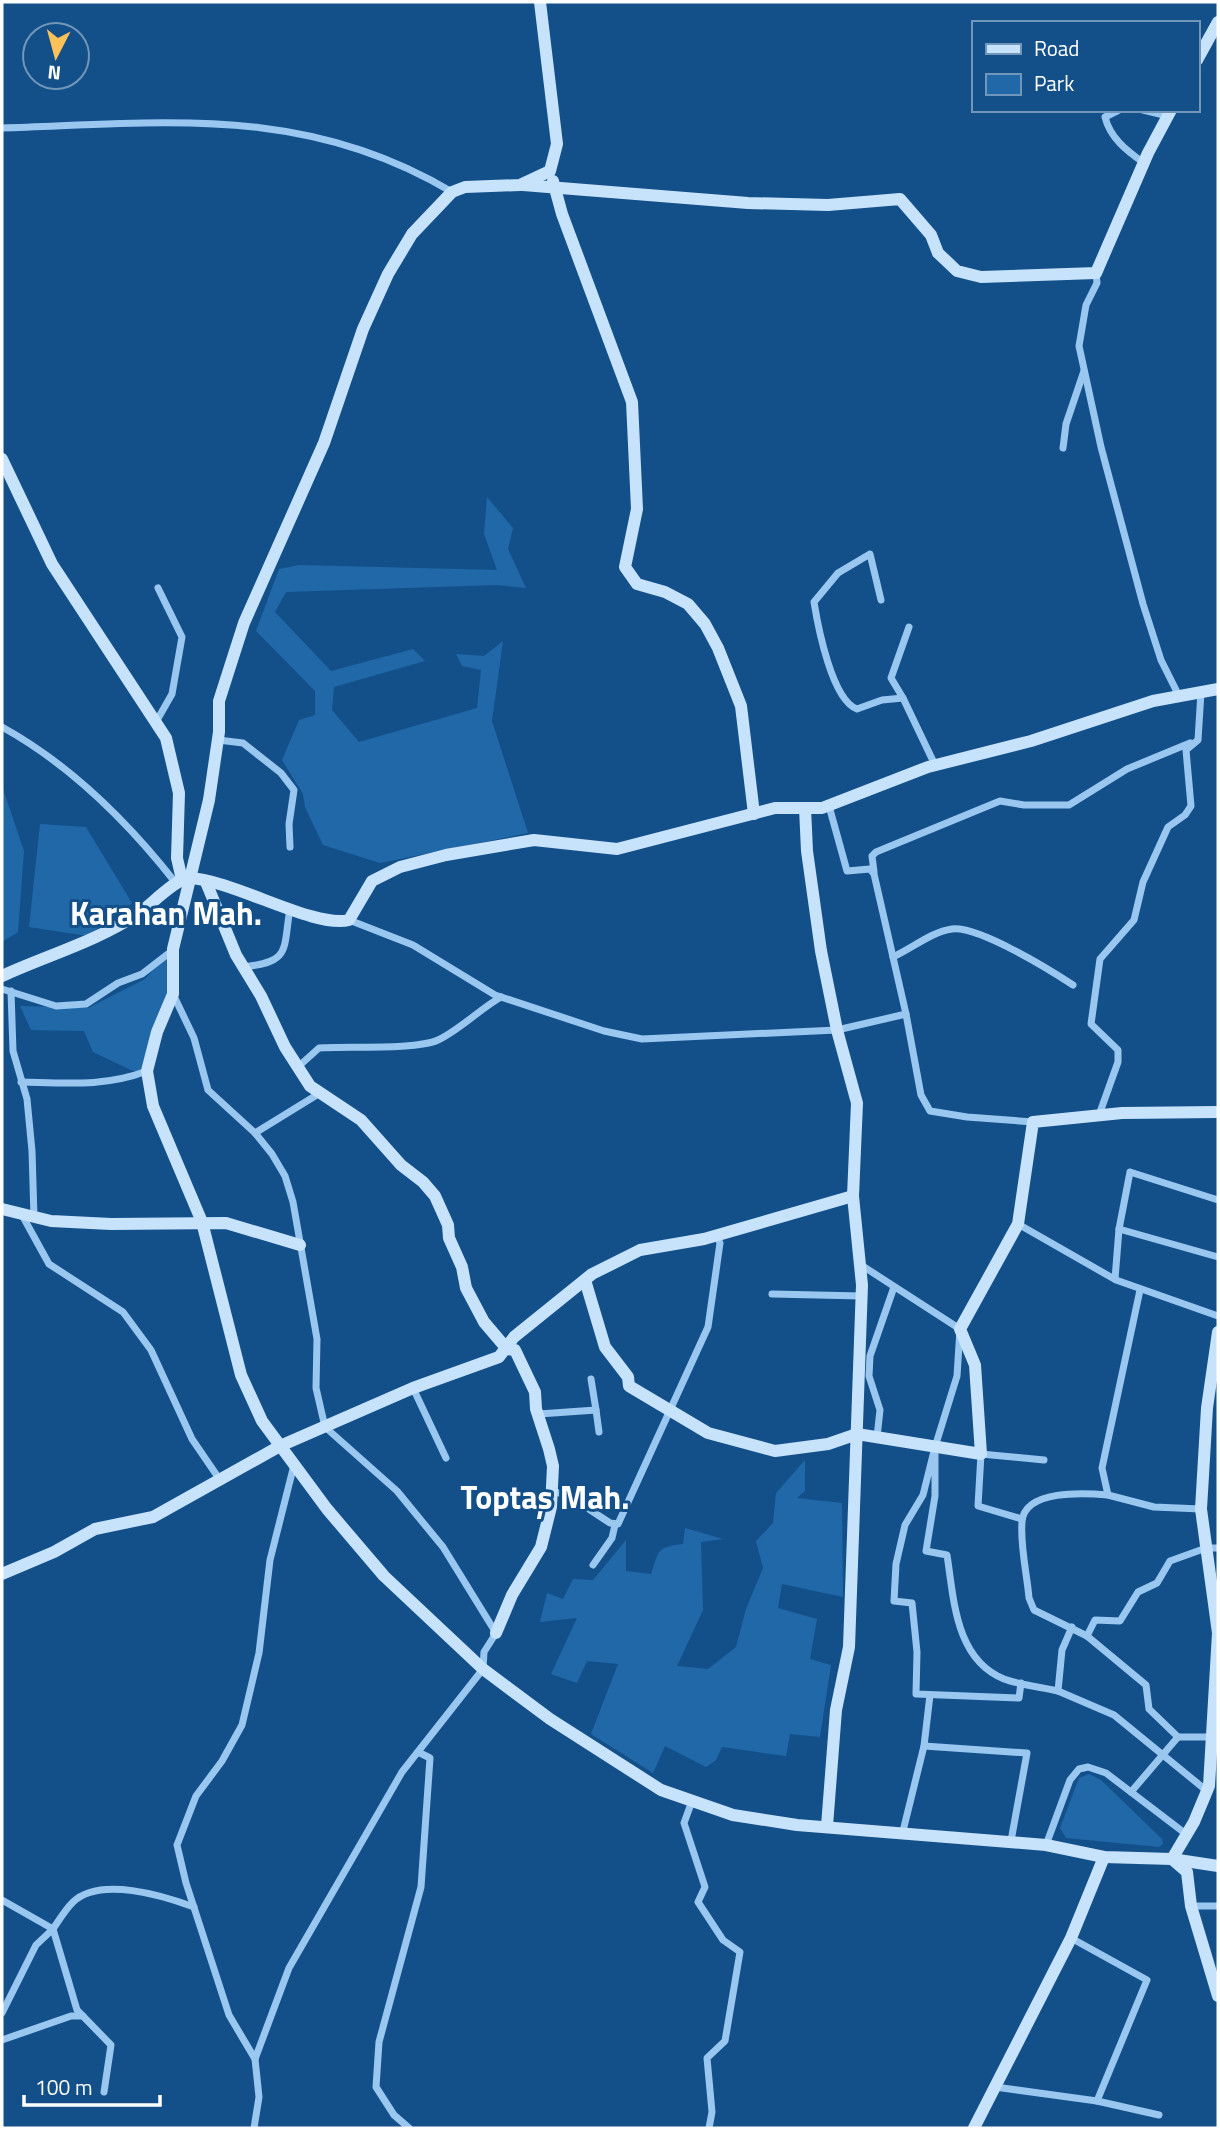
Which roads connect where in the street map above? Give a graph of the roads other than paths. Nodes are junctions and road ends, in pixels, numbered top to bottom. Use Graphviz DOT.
graph roads {
  1 [pos="540,2"];
  2 [pos="1218,22"];
  3 [pos="1199,56"];
  4 [pos="1115,112"];
  5 [pos="1169,113"];
  6 [pos="2,128"];
  7 [pos="1144,163"];
  8 [pos="550,171"];
  9 [pos="520,184"];
  10 [pos="555,187"];
  11 [pos="453,192"];
  12 [pos="1096,273"];
  13 [pos="1084,370"];
  14 [pos="1063,449"];
  15 [pos="2,458"];
  16 [pos="158,588"];
  17 [pos="881,600"];
  18 [pos="909,627"];
  19 [pos="1218,689"];
  20 [pos="1201,692"];
  21 [pos="1179,696"];
  22 [pos="903,698"];
  23 [pos="156,722"];
  24 [pos="2,727"];
  25 [pos="218,740"];
  26 [pos="1198,740"];
  27 [pos="934,765"];
  28 [pos="830,806"];
  29 [pos="805,808"];
  30 [pos="754,814"];
  31 [pos="290,847"];
  32 [pos="874,874"];
  33 [pos="182,880"];
  34 [pos="206,882"];
  35 [pos="290,907"];
  36 [pos="349,920"];
  37 [pos="173,949"];
  38 [pos="894,957"];
  39 [pos="243,967"];
  40 [pos="2,975"];
  41 [pos="1073,985"];
  42 [pos="2,989"];
  43 [pos="11,991"];
  44 [pos="173,994"];
  45 [pos="501,997"];
  46 [pos="906,1014"];
  47 [pos="837,1030"];
  48 [pos="299,1066"];
  49 [pos="147,1071"];
  50 [pos="22,1082"];
  51 [pos="320,1093"];
  52 [pos="1218,1112"];
  53 [pos="1098,1115"];
  54 [pos="1033,1122"];
  55 [pos="255,1133"];
  56 [pos="853,1196"];
  57 [pos="1218,1200"];
  58 [pos="2,1209"];
  59 [pos="21,1213"];
  60 [pos="34,1217"];
  61 [pos="202,1222"];
  62 [pos="1018,1224"];
  63 [pos="1119,1230"];
  64 [pos="716,1236"];
  65 [pos="300,1245"];
  66 [pos="1218,1257"];
  67 [pos="860,1265"];
  68 [pos="1115,1279"];
  69 [pos="585,1280"];
  70 [pos="894,1287"];
  71 [pos="1140,1290"];
  72 [pos="772,1294"];
  73 [pos="862,1296"];
  74 [pos="1218,1316"];
  75 [pos="960,1329"];
  76 [pos="1218,1332"];
  77 [pos="507,1349"];
  78 [pos="1215,1375"];
  79 [pos="591,1379"];
  80 [pos="413,1388"];
  81 [pos="596,1409"];
  82 [pos="670,1410"];
  83 [pos="539,1414"];
  84 [pos="325,1427"];
  85 [pos="599,1432"];
  86 [pos="857,1434"];
  87 [pos="877,1437"];
  88 [pos="1205,1439"];
  89 [pos="1218,1444"];
  90 [pos="280,1446"];
  91 [pos="935,1447"];
  92 [pos="981,1454"];
  93 [pos="446,1458"];
  94 [pos="1044,1460"];
  95 [pos="294,1465"];
  96 [pos="220,1479"];
  97 [pos="552,1492"];
  98 [pos="1108,1496"];
  99 [pos="1201,1509"];
  100 [pos="1022,1519"];
  101 [pos="615,1525"];
  102 [pos="1212,1548"];
  103 [pos="593,1565"];
  104 [pos="2,1574"];
  105 [pos="1072,1627"];
  106 [pos="496,1633"];
  107 [pos="1087,1636"];
  108 [pos="483,1670"];
  109 [pos="1021,1683"];
  110 [pos="1058,1691"];
  111 [pos="930,1695"];
  112 [pos="1178,1737"];
  113 [pos="1215,1737"];
  114 [pos="924,1745"];
  115 [pos="418,1752"];
  116 [pos="1163,1755"];
  117 [pos="1207,1791"];
  118 [pos="1131,1792"];
  119 [pos="692,1801"];
  120 [pos="827,1826"];
  121 [pos="1186,1834"];
  122 [pos="902,1835"];
  123 [pos="1011,1841"];
  124 [pos="1046,1845"];
  125 [pos="1104,1857"];
  126 [pos="1172,1859"];
  127 [pos="1218,1866"];
  128 [pos="2,1900"];
  129 [pos="1191,1906"];
  130 [pos="1218,1906"];
  131 [pos="194,1907"];
  132 [pos="53,1929"];
  133 [pos="1072,1938"];
  134 [pos="1218,1996"];
  135 [pos="2,2013"];
  136 [pos="83,2016"];
  137 [pos="2,2040"];
  138 [pos="254,2059"];
  139 [pos="994,2087"];
  140 [pos="104,2092"];
  141 [pos="1097,2101"];
  142 [pos="1159,2115"];
  143 [pos="258,2119"];
  144 [pos="254,2128"];
  145 [pos="265,2128"];
  146 [pos="409,2128"];
  147 [pos="709,2128"];
  148 [pos="974,2128"];
  1 -- 8 [label="street"];
  2 -- 3 [label="street"];
  4 -- 7 [label="street"];
  5 -- 7 [label="street"];
  6 -- 11 [label="street"];
  7 -- 12 [label="street"];
  8 -- 9 [label="street"];
  8 -- 10 [label="street"];
  9 -- 10 [label="street"];
  9 -- 11 [label="street"];
  10 -- 12 [label="street"];
  10 -- 30 [label="street"];
  11 -- 25 [label="street"];
  12 -- 13 [label="street"];
  13 -- 14 [label="street"];
  13 -- 21 [label="street"];
  15 -- 23 [label="street"];
  16 -- 23 [label="street"];
  17 -- 22 [label="street"];
  18 -- 22 [label="street"];
  19 -- 20 [label="street"];
  20 -- 21 [label="street"];
  20 -- 26 [label="street"];
  21 -- 27 [label="street"];
  22 -- 27 [label="street"];
  23 -- 33 [label="street"];
  24 -- 33 [label="street"];
  25 -- 31 [label="street"];
  25 -- 33 [label="street"];
  26 -- 32 [label="street"];
  26 -- 53 [label="street"];
  27 -- 28 [label="street"];
  28 -- 29 [label="street"];
  28 -- 32 [label="street"];
  29 -- 30 [label="street"];
  29 -- 47 [label="street"];
  30 -- 36 [label="street"];
  32 -- 38 [label="street"];
  33 -- 34 [label="street"];
  33 -- 37 [label="street"];
  33 -- 40 [label="street"];
  34 -- 35 [label="street"];
  34 -- 39 [label="street"];
  35 -- 36 [label="street"];
  35 -- 39 [label="street"];
  36 -- 45 [label="street"];
  37 -- 43 [label="street"];
  37 -- 44 [label="street"];
  38 -- 41 [label="street"];
  38 -- 46 [label="street"];
  39 -- 48 [label="street"];
  42 -- 43 [label="street"];
  43 -- 50 [label="street"];
  44 -- 49 [label="street"];
  44 -- 55 [label="street"];
  45 -- 47 [label="street"];
  45 -- 48 [label="street"];
  46 -- 47 [label="street"];
  46 -- 54 [label="street"];
  47 -- 56 [label="street"];
  48 -- 51 [label="street"];
  49 -- 50 [label="street"];
  49 -- 61 [label="street"];
  50 -- 60 [label="street"];
  51 -- 55 [label="street"];
  51 -- 77 [label="street"];
  52 -- 53 [label="street"];
  53 -- 54 [label="street"];
  54 -- 62 [label="street"];
  55 -- 65 [label="street"];
  56 -- 64 [label="street"];
  56 -- 67 [label="street"];
  57 -- 63 [label="street"];
  58 -- 59 [label="street"];
  59 -- 60 [label="street"];
  59 -- 96 [label="street"];
  60 -- 61 [label="street"];
  61 -- 65 [label="street"];
  61 -- 90 [label="street"];
  62 -- 68 [label="street"];
  62 -- 75 [label="street"];
  63 -- 66 [label="street"];
  63 -- 68 [label="street"];
  64 -- 69 [label="street"];
  64 -- 82 [label="street"];
  65 -- 84 [label="street"];
  67 -- 70 [label="street"];
  67 -- 73 [label="street"];
  68 -- 71 [label="street"];
  69 -- 77 [label="street"];
  69 -- 82 [label="street"];
  70 -- 75 [label="street"];
  70 -- 87 [label="street"];
  71 -- 74 [label="street"];
  71 -- 98 [label="street"];
  72 -- 73 [label="street"];
  73 -- 86 [label="street"];
  75 -- 91 [label="street"];
  75 -- 92 [label="street"];
  76 -- 78 [label="street"];
  77 -- 80 [label="street"];
  77 -- 83 [label="street"];
  78 -- 88 [label="street"];
  79 -- 81 [label="street"];
  80 -- 84 [label="street"];
  80 -- 93 [label="street"];
  81 -- 83 [label="street"];
  81 -- 85 [label="street"];
  82 -- 86 [label="street"];
  82 -- 101 [label="street"];
  83 -- 97 [label="street"];
  84 -- 90 [label="street"];
  84 -- 106 [label="street"];
  86 -- 87 [label="street"];
  86 -- 120 [label="street"];
  87 -- 91 [label="street"];
  88 -- 89 [label="street"];
  88 -- 99 [label="street"];
  90 -- 95 [label="street"];
  90 -- 96 [label="street"];
  91 -- 92 [label="street"];
  91 -- 109 [label="street"];
  91 -- 111 [label="street"];
  92 -- 94 [label="street"];
  92 -- 100 [label="street"];
  95 -- 108 [label="street"];
  95 -- 131 [label="street"];
  96 -- 104 [label="street"];
  97 -- 101 [label="street"];
  97 -- 106 [label="street"];
  98 -- 99 [label="street"];
  98 -- 100 [label="street"];
  99 -- 102 [label="street"];
  100 -- 105 [label="street"];
  101 -- 103 [label="street"];
  102 -- 107 [label="street"];
  102 -- 113 [label="street"];
  105 -- 107 [label="street"];
  105 -- 110 [label="street"];
  106 -- 108 [label="street"];
  107 -- 112 [label="street"];
  108 -- 115 [label="street"];
  108 -- 119 [label="street"];
  109 -- 110 [label="street"];
  109 -- 111 [label="street"];
  110 -- 116 [label="street"];
  111 -- 114 [label="street"];
  112 -- 113 [label="street"];
  112 -- 116 [label="street"];
  113 -- 117 [label="street"];
  114 -- 122 [label="street"];
  114 -- 123 [label="street"];
  115 -- 138 [label="street"];
  115 -- 146 [label="street"];
  116 -- 117 [label="street"];
  116 -- 118 [label="street"];
  117 -- 121 [label="street"];
  118 -- 121 [label="street"];
  118 -- 124 [label="street"];
  119 -- 120 [label="street"];
  119 -- 147 [label="street"];
  120 -- 122 [label="street"];
  121 -- 126 [label="street"];
  122 -- 123 [label="street"];
  123 -- 124 [label="street"];
  124 -- 125 [label="street"];
  125 -- 126 [label="street"];
  125 -- 133 [label="street"];
  126 -- 127 [label="street"];
  126 -- 129 [label="street"];
  128 -- 132 [label="street"];
  129 -- 130 [label="street"];
  129 -- 134 [label="street"];
  131 -- 132 [label="street"];
  131 -- 138 [label="street"];
  132 -- 135 [label="street"];
  132 -- 136 [label="street"];
  133 -- 139 [label="street"];
  133 -- 141 [label="street"];
  136 -- 137 [label="street"];
  136 -- 140 [label="street"];
  138 -- 143 [label="street"];
  139 -- 141 [label="street"];
  139 -- 148 [label="street"];
  141 -- 142 [label="street"];
  143 -- 144 [label="street"];
  143 -- 145 [label="street"];
}
